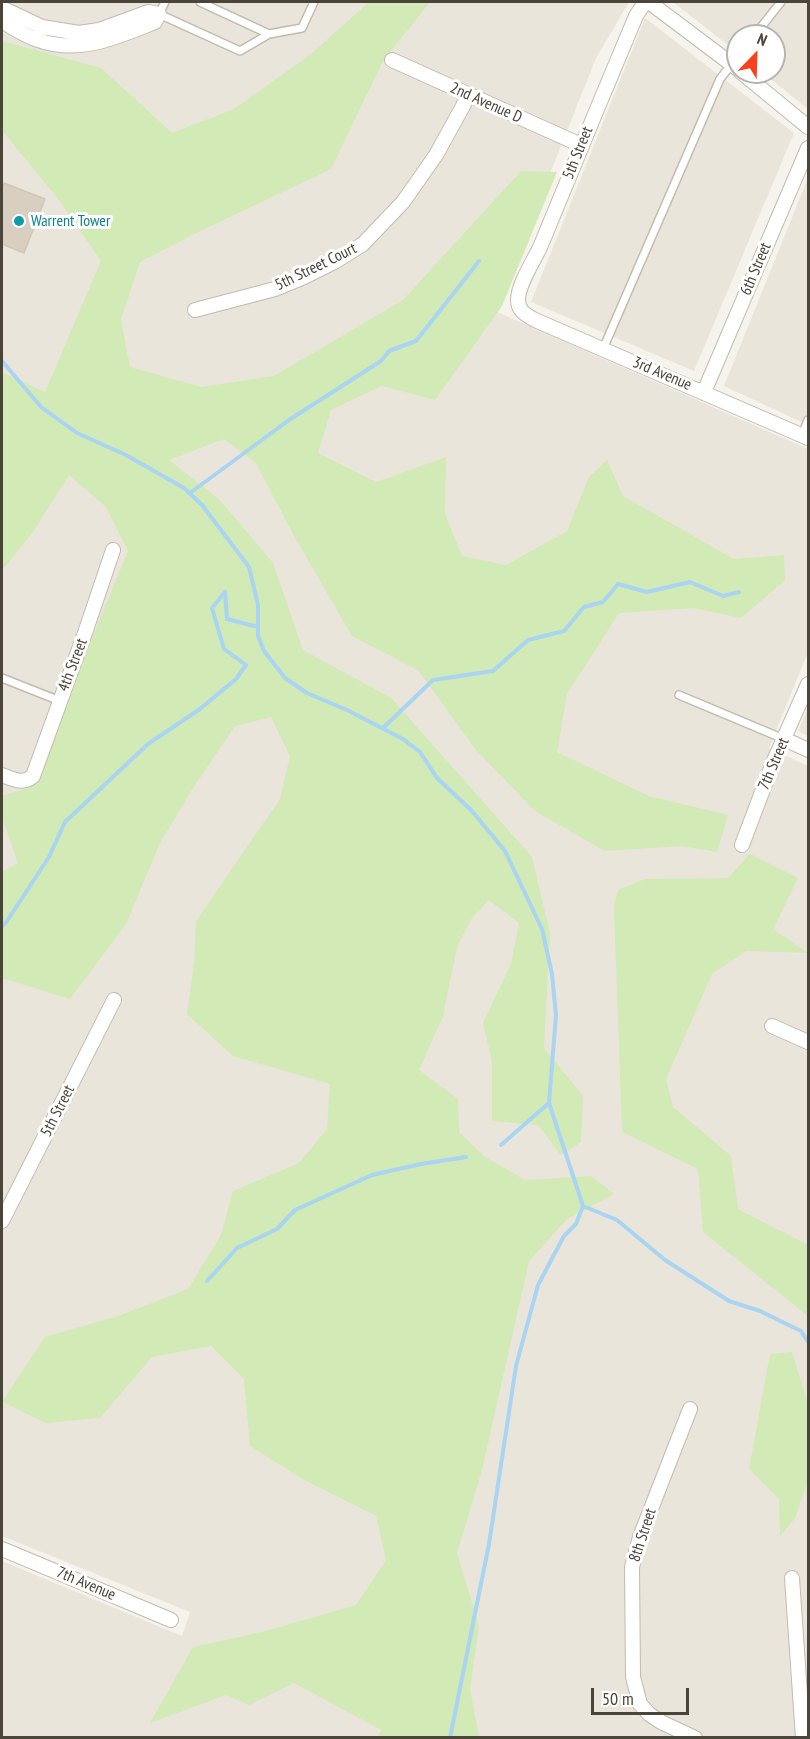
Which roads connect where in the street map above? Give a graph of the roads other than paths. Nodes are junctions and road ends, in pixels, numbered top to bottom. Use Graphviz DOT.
graph roads {
  1 [pos="165,2"];
  2 [pos="200,2"];
  3 [pos="314,2"];
  4 [pos="647,2"];
  5 [pos="781,2"];
  6 [pos="2,8"];
  7 [pos="159,14"];
  8 [pos="2,21"];
  9 [pos="764,24"];
  10 [pos="269,34"];
  11 [pos="726,57"];
  12 [pos="392,60"];
  13 [pos="726,74"];
  14 [pos="759,84"];
  15 [pos="468,94"];
  16 [pos="808,127"];
  17 [pos="581,145"];
  18 [pos="808,147"];
  19 [pos="519,306"];
  20 [pos="195,310"];
  21 [pos="603,349"];
  22 [pos="704,392"];
  23 [pos="808,420"];
  24 [pos="805,437"];
  25 [pos="113,550"];
  26 [pos="2,678"];
  27 [pos="808,684"];
  28 [pos="679,695"];
  29 [pos="60,701"];
  30 [pos="784,739"];
  31 [pos="808,750"];
  32 [pos="2,775"];
  33 [pos="742,845"];
  34 [pos="114,1000"];
  35 [pos="772,1026"];
  36 [pos="808,1041"];
  37 [pos="2,1221"];
  38 [pos="690,1409"];
  39 [pos="2,1549"];
  40 [pos="792,1578"];
  41 [pos="171,1620"];
  42 [pos="695,1737"];
  43 [pos="803,1737"];
  1 -- 7 [label="lane"];
  2 -- 10 [label="lane"];
  3 -- 10 [label="lane"];
  4 -- 11 [label="street"];
  4 -- 17 [label="street, 5th Street"];
  5 -- 9 [label="lane"];
  6 -- 7 [label="street"];
  7 -- 8 [label="street"];
  7 -- 10 [label="lane"];
  12 -- 15 [label="street, 2nd Avenue D"];
  13 -- 21 [label="lane"];
  14 -- 16 [label="street"];
  15 -- 17 [label="street, 2nd Avenue D"];
  15 -- 20 [label="street, 5th Street Court"];
  17 -- 19 [label="street, 5th Street"];
  18 -- 22 [label="street, 6th Street"];
  19 -- 21 [label="street, 3rd Avenue"];
  21 -- 22 [label="street, 3rd Avenue"];
  22 -- 24 [label="street, 3rd Avenue"];
  23 -- 24 [label="lane"];
  25 -- 29 [label="street, 4th Street"];
  26 -- 29 [label="lane"];
  27 -- 30 [label="street, 7th Street"];
  28 -- 30 [label="lane"];
  29 -- 32 [label="street, 4th Street"];
  30 -- 31 [label="street"];
  30 -- 33 [label="street, 7th Street"];
  34 -- 37 [label="street, 5th Street"];
  35 -- 36 [label="street"];
  38 -- 42 [label="street, 8th Street"];
  39 -- 41 [label="street, 7th Avenue"];
  40 -- 43 [label="street"];
}
